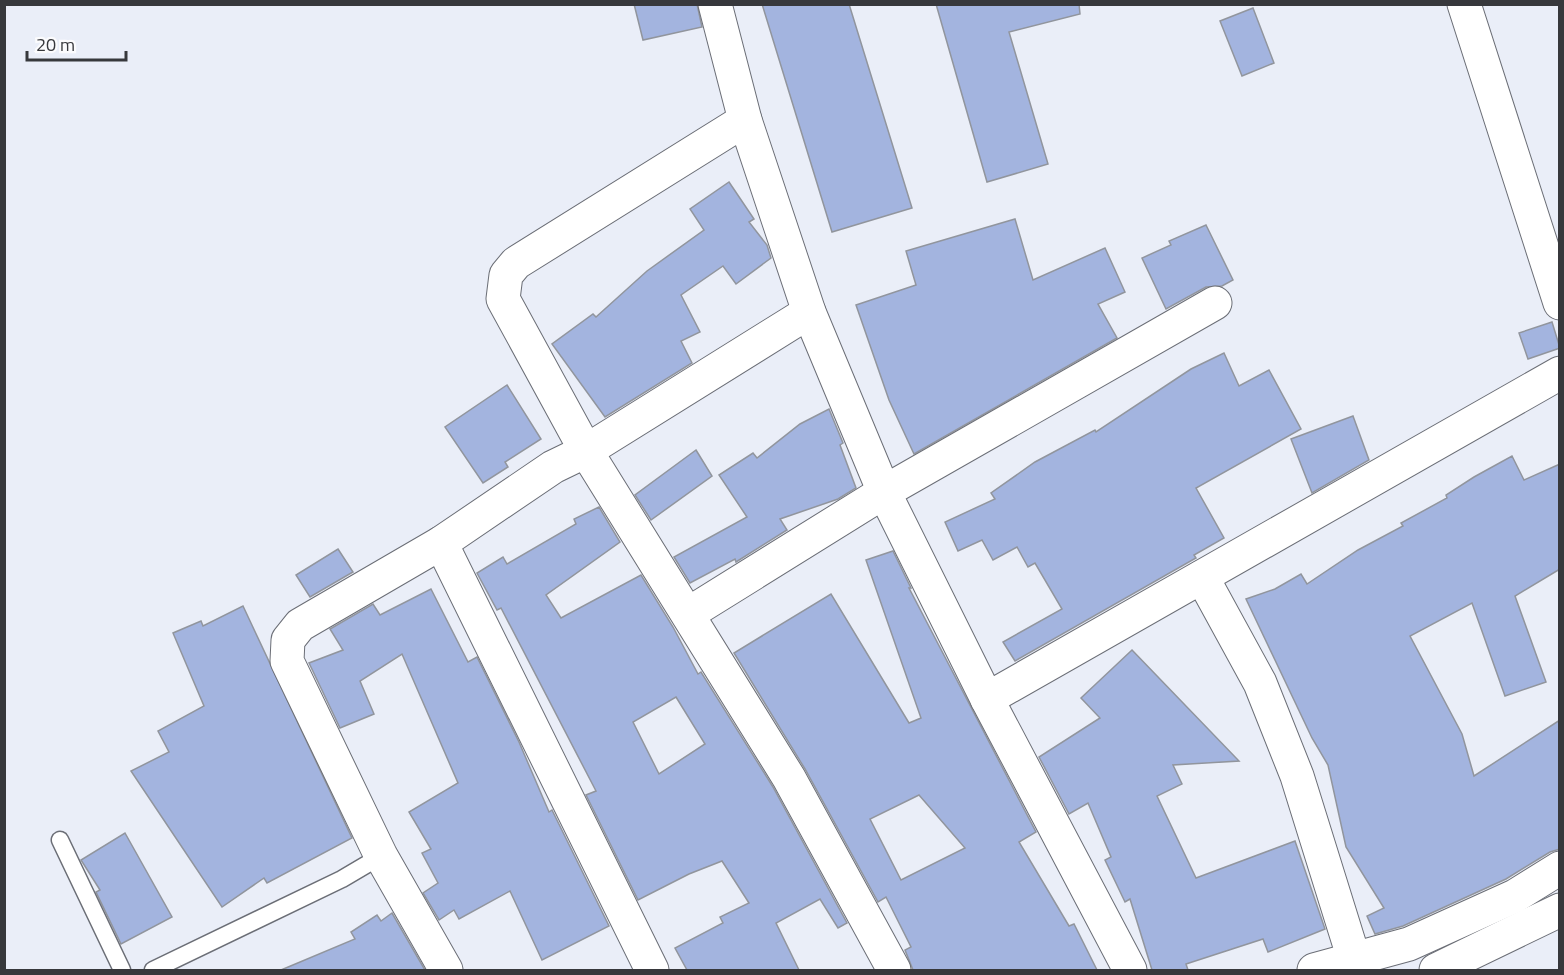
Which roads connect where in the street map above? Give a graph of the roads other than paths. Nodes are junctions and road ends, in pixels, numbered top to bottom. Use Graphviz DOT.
graph roads {
  1 [pos="715,4"];
  2 [pos="1464,4"];
  3 [pos="745,120"];
  4 [pos="1215,303"];
  5 [pos="1560,303"];
  6 [pos="809,312"];
  7 [pos="1560,374"];
  8 [pos="586,452"];
  9 [pos="884,492"];
  10 [pos="441,543"];
  11 [pos="1202,577"];
  12 [pos="688,615"];
  13 [pos="987,699"];
  14 [pos="60,840"];
  15 [pos="381,856"];
  16 [pos="1560,868"];
  17 [pos="1560,910"];
  18 [pos="1354,959"];
  19 [pos="122,970"];
  20 [pos="153,970"];
  21 [pos="446,970"];
  22 [pos="652,970"];
  23 [pos="894,970"];
  24 [pos="1130,970"];
  25 [pos="1314,970"];
  26 [pos="1436,970"];
  1 -- 3 [label="street"];
  2 -- 5 [label="street"];
  3 -- 6 [label="street"];
  3 -- 8 [label="street"];
  4 -- 9 [label="street"];
  6 -- 8 [label="street"];
  6 -- 9 [label="street"];
  7 -- 11 [label="street"];
  8 -- 10 [label="street"];
  8 -- 12 [label="street"];
  9 -- 12 [label="street"];
  9 -- 13 [label="street"];
  10 -- 15 [label="street"];
  10 -- 22 [label="street"];
  11 -- 13 [label="street"];
  11 -- 18 [label="street"];
  12 -- 23 [label="street"];
  13 -- 24 [label="street"];
  14 -- 19 [label="lane"];
  15 -- 20 [label="lane"];
  15 -- 21 [label="street"];
  16 -- 18 [label="street"];
  17 -- 26 [label="street"];
  18 -- 25 [label="street"];
}
